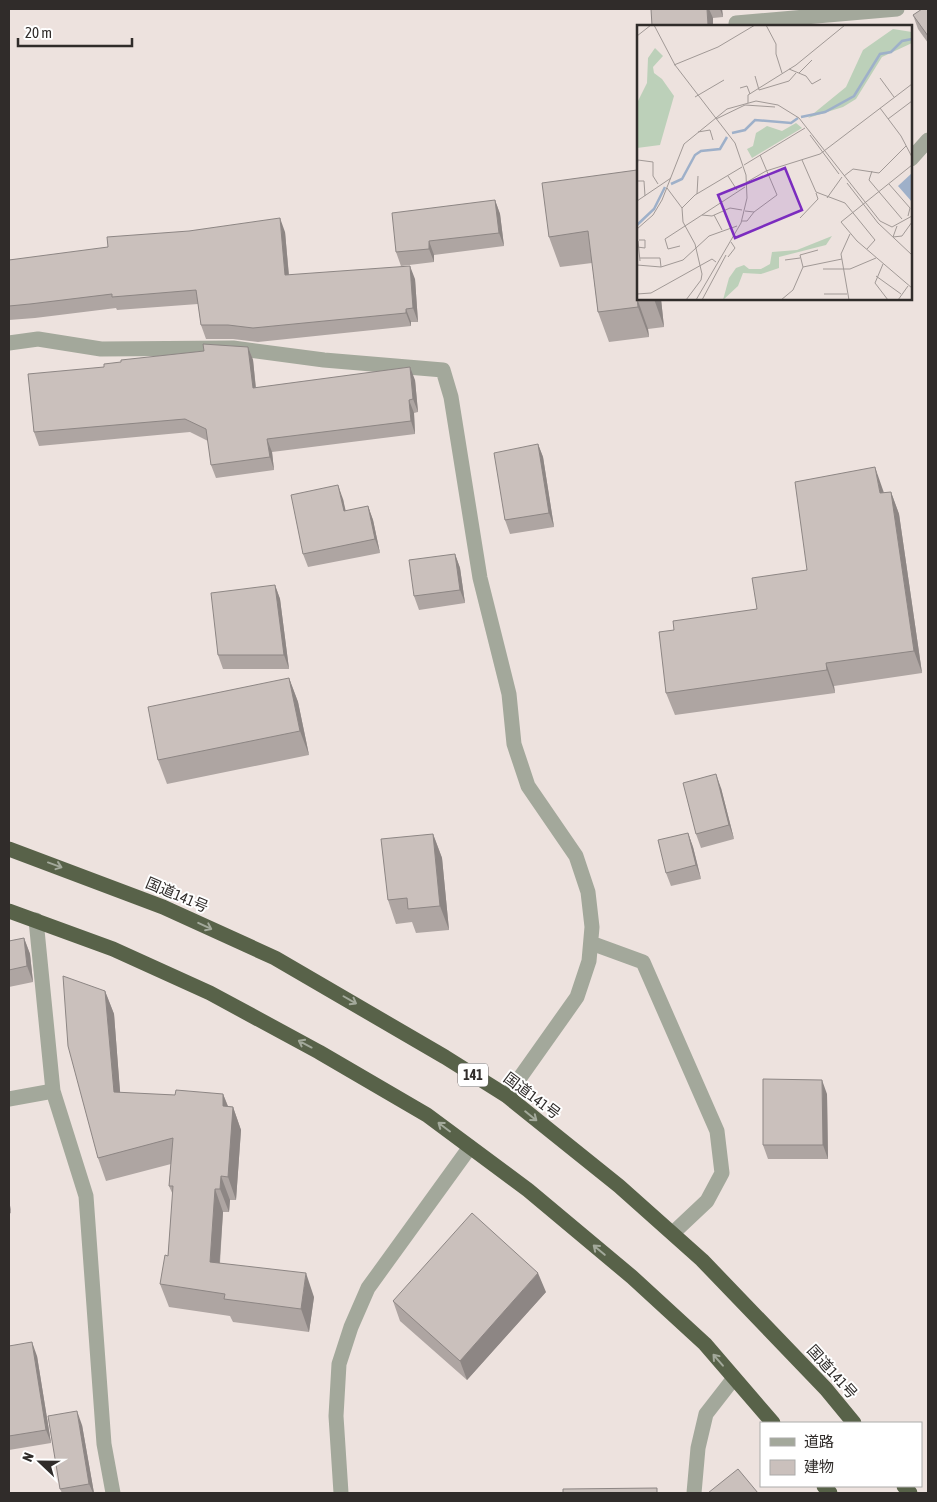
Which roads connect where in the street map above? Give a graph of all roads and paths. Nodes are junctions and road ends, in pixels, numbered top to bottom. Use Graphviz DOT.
graph roads {
  1 [pos="897,9"];
  2 [pos="736,23"];
  3 [pos="928,140"];
  4 [pos="912,158"];
  5 [pos="9,342"];
  6 [pos="9,849"];
  7 [pos="9,910"];
  8 [pos="36,920"];
  9 [pos="591,943"];
  10 [pos="52,1091"];
  11 [pos="507,1096"];
  12 [pos="9,1099"];
  13 [pos="470,1147"];
  14 [pos="673,1233"];
  15 [pos="734,1378"];
  16 [pos="772,1422"];
  17 [pos="853,1422"];
  18 [pos="113,1493"];
  19 [pos="341,1493"];
  20 [pos="694,1493"];
  1 -- 2 [label="street"];
  3 -- 4 [label="street"];
  5 -- 9 [label="street"];
  6 -- 11 [label="highway, 国道141号 / 141, one-way"];
  7 -- 8 [label="highway"];
  8 -- 10 [label="street"];
  13 -- 8 [label="highway, one-way"];
  9 -- 11 [label="street"];
  9 -- 14 [label="street"];
  10 -- 12 [label="street"];
  10 -- 18 [label="street"];
  11 -- 14 [label="highway, 国道141号 / 141, one-way"];
  15 -- 13 [label="highway, one-way"];
  13 -- 19 [label="street"];
  14 -- 17 [label="highway, 国道141号 / 141"];
  15 -- 16 [label="highway"];
  15 -- 20 [label="street"];
}
